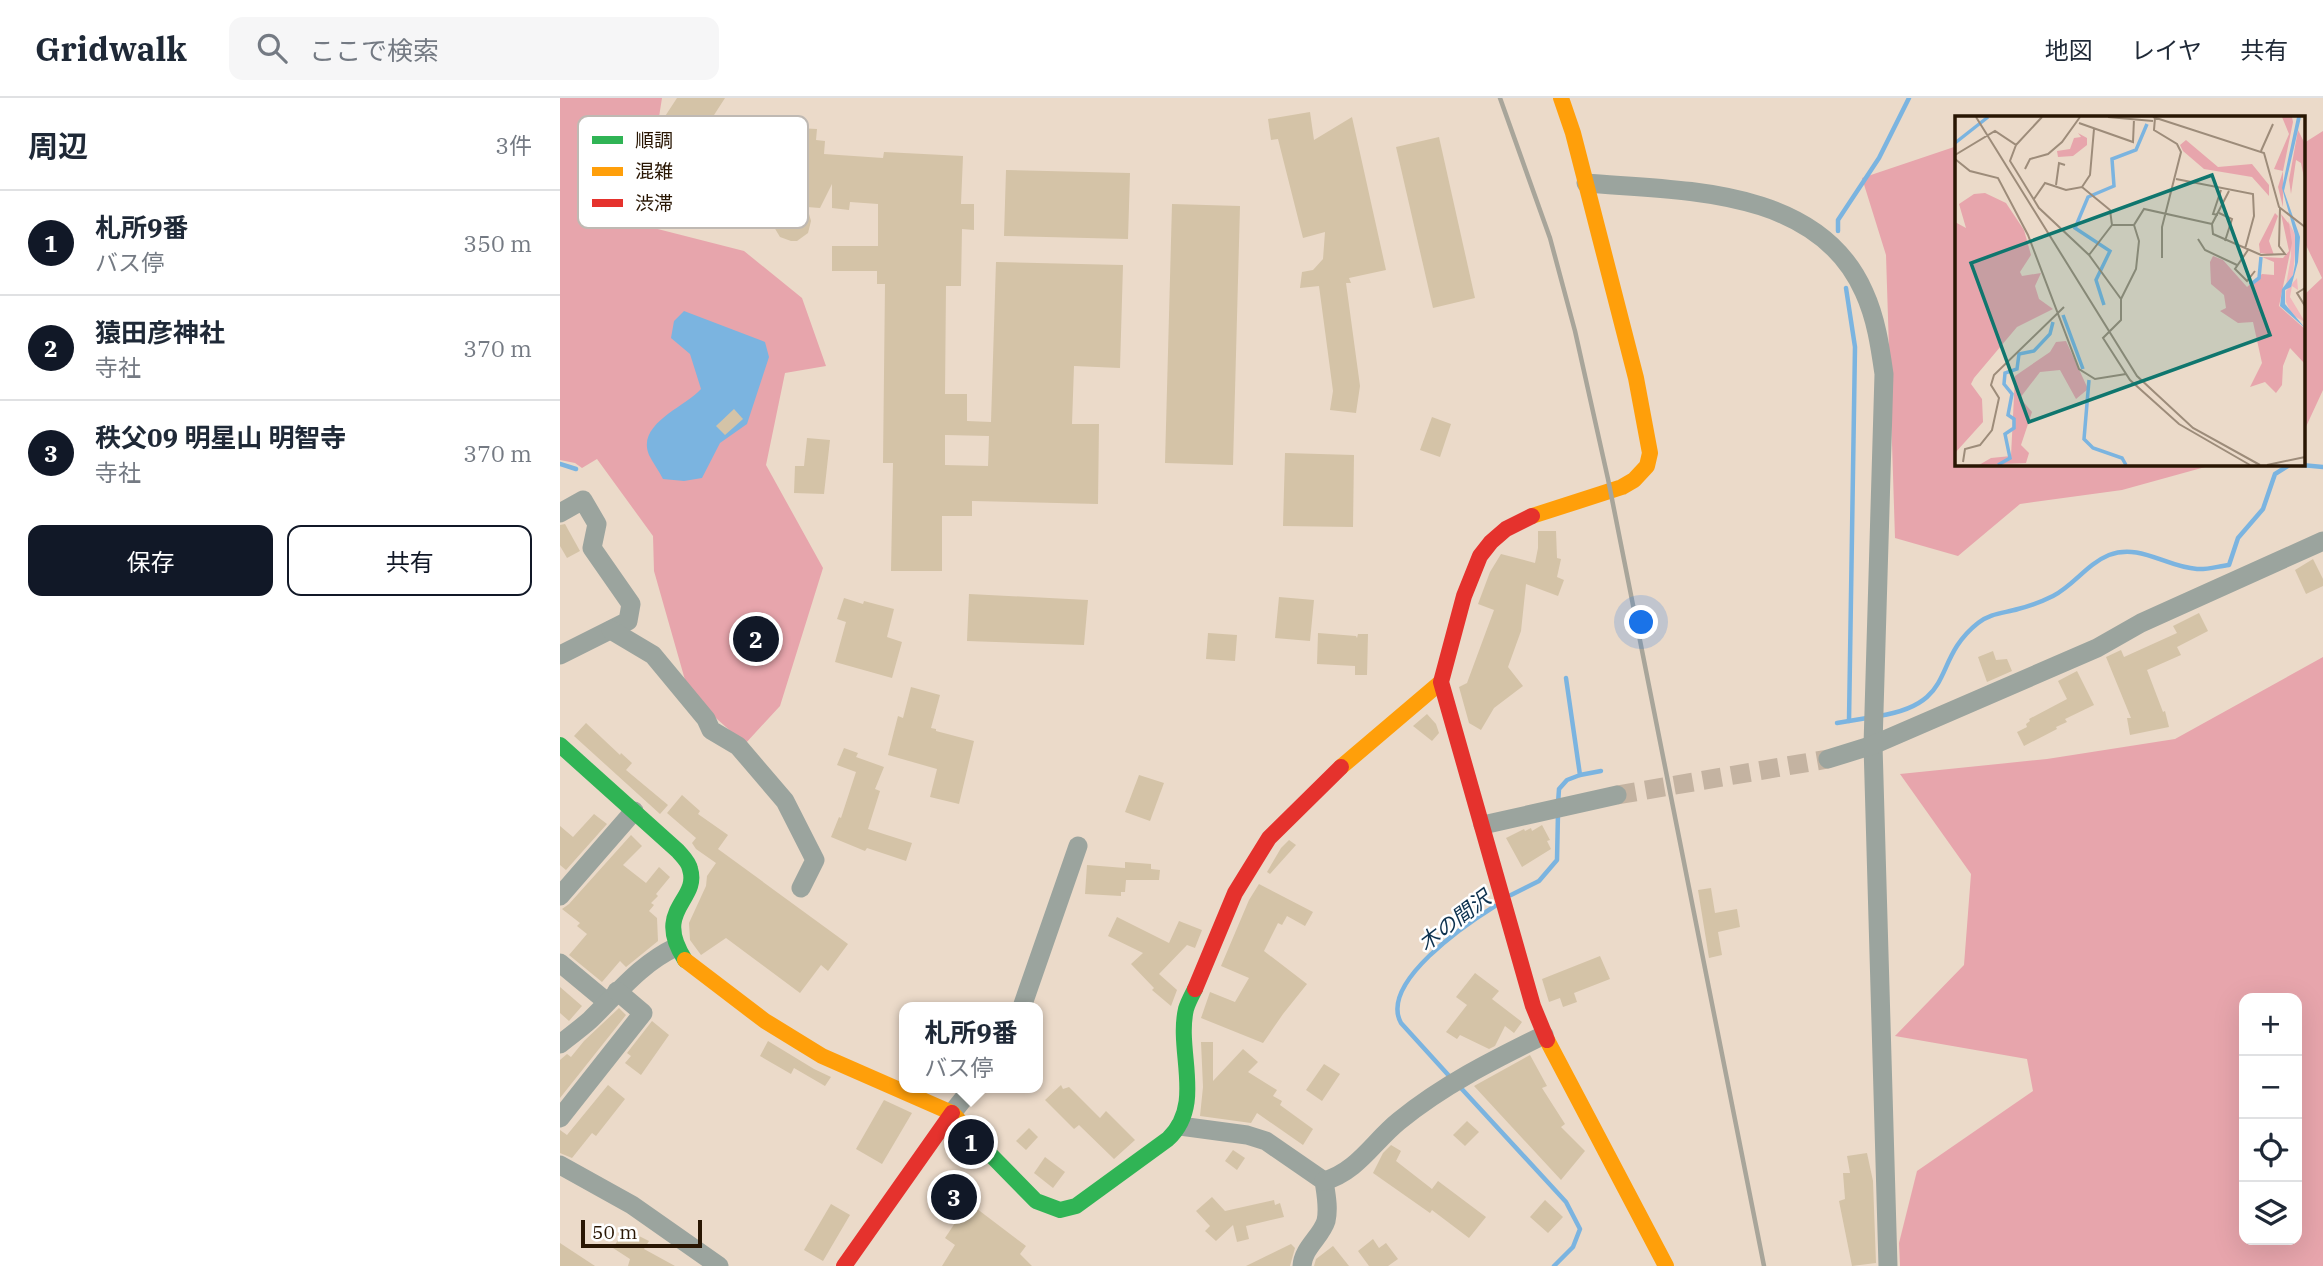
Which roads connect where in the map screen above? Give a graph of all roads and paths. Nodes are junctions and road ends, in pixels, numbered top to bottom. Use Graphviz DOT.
graph roads {
  1 [pos="1560,98"];
  2 [pos="1586,183"];
  3 [pos="560,513"];
  4 [pos="2323,541"];
  5 [pos="611,630"];
  6 [pos="560,655"];
  7 [pos="1441,682"];
  8 [pos="1873,736"];
  9 [pos="560,746"];
  10 [pos="1828,759"];
  11 [pos="1617,795"];
  12 [pos="634,811"];
  13 [pos="1483,825"];
  14 [pos="1078,846"];
  15 [pos="801,888"];
  16 [pos="560,896"];
  17 [pos="676,947"];
  18 [pos="560,963"];
  19 [pos="612,997"];
  20 [pos="1024,1002"];
  21 [pos="1544,1035"];
  22 [pos="560,1044"];
  23 [pos="899,1090"];
  24 [pos="906,1093"];
  25 [pos="968,1093"];
  26 [pos="952,1113"];
  27 [pos="560,1118"];
  28 [pos="1180,1126"];
  29 [pos="560,1165"];
  30 [pos="1324,1181"];
  31 [pos="692,1258"];
  32 [pos="719,1266"];
  33 [pos="844,1266"];
  34 [pos="1303,1266"];
  35 [pos="1667,1266"];
  36 [pos="1888,1266"];
  1 -- 2 [label="street"];
  2 -- 7 [label="street"];
  2 -- 8 [label="street"];
  3 -- 5 [label="street"];
  4 -- 8 [label="street"];
  5 -- 6 [label="street"];
  5 -- 15 [label="street"];
  7 -- 13 [label="street"];
  7 -- 28 [label="street"];
  8 -- 10 [label="street"];
  8 -- 36 [label="street"];
  9 -- 12 [label="street"];
  11 -- 13 [label="street"];
  12 -- 16 [label="street"];
  12 -- 17 [label="street"];
  13 -- 21 [label="street"];
  14 -- 20 [label="street"];
  17 -- 19 [label="street"];
  17 -- 23 [label="street"];
  18 -- 19 [label="street"];
  19 -- 22 [label="street"];
  19 -- 27 [label="street"];
  21 -- 30 [label="street"];
  21 -- 35 [label="street"];
  24 -- 26 [label="street"];
  25 -- 26 [label="street"];
  26 -- 28 [label="street"];
  26 -- 33 [label="street"];
  28 -- 30 [label="street"];
  29 -- 31 [label="street"];
  30 -- 34 [label="street"];
  31 -- 32 [label="street"];
}
